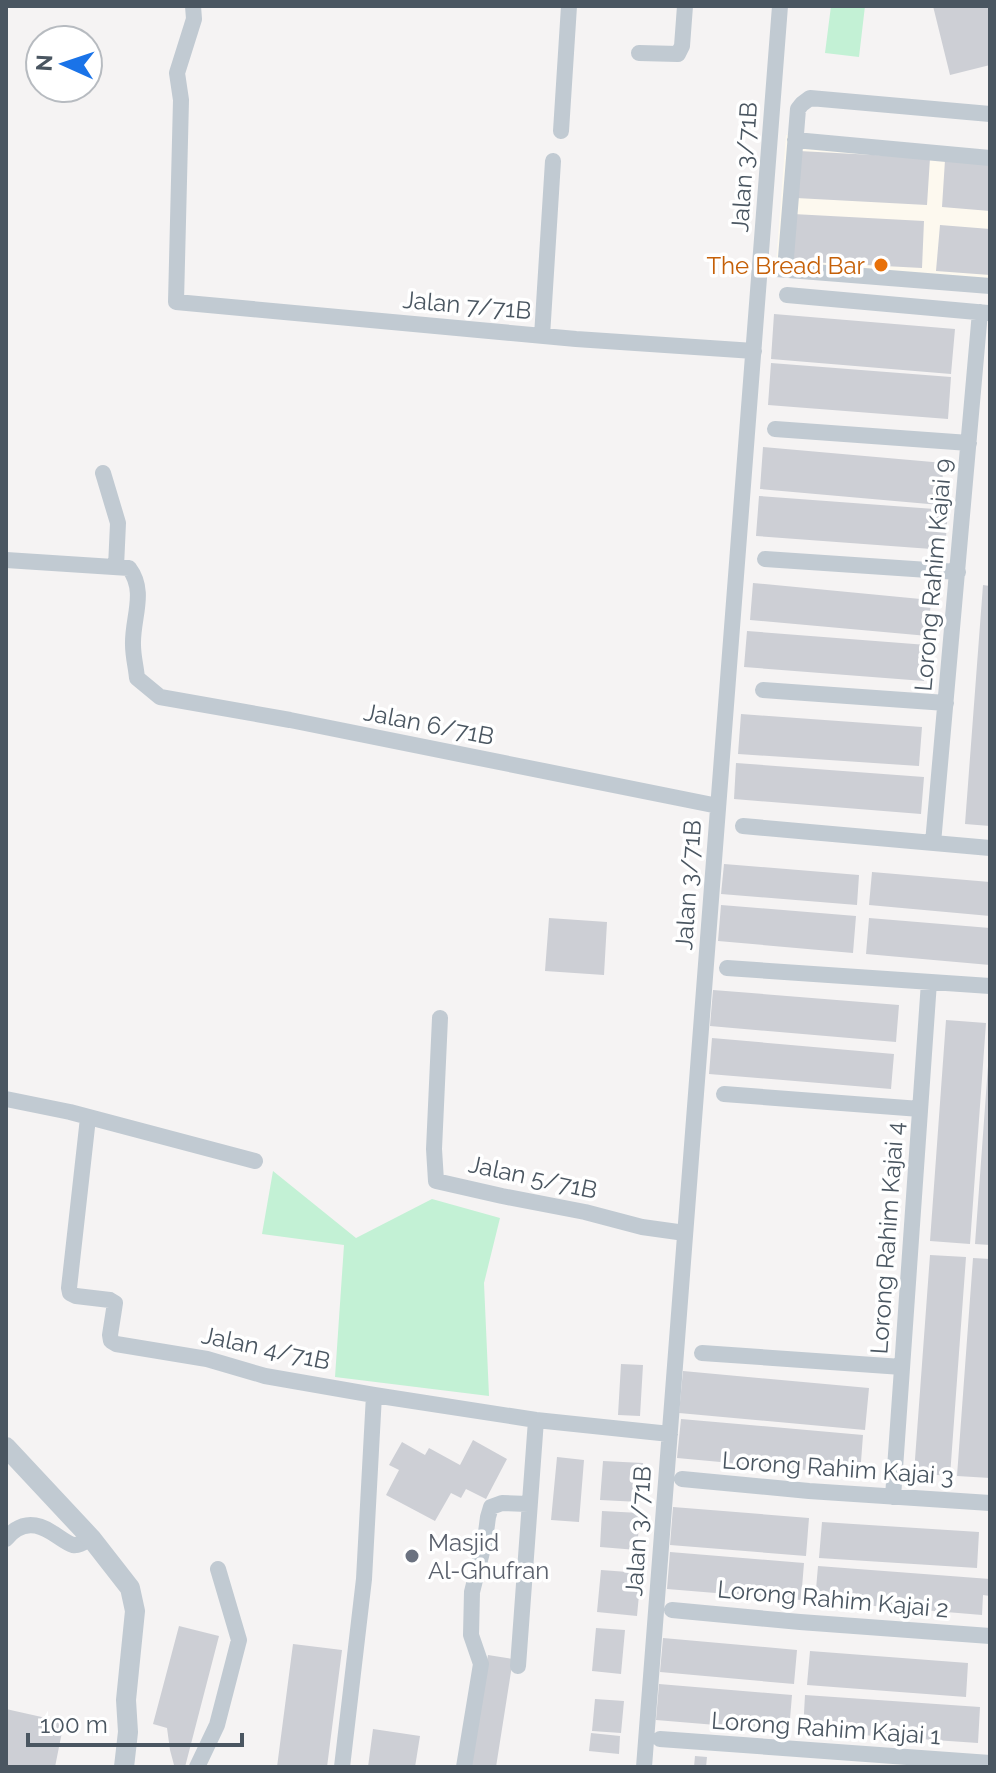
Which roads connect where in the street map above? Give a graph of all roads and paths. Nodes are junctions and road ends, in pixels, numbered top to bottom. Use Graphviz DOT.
graph roads {
  1 [pos="193,6"];
  2 [pos="569,6"];
  3 [pos="685,6"];
  4 [pos="780,6"];
  5 [pos="639,53"];
  6 [pos="990,114"];
  7 [pos="561,131"];
  8 [pos="795,140"];
  9 [pos="990,158"];
  10 [pos="553,161"];
  11 [pos="760,268"];
  12 [pos="785,270"];
  13 [pos="990,286"];
  14 [pos="787,295"];
  15 [pos="985,312"];
  16 [pos="542,336"];
  17 [pos="754,351"];
  18 [pos="775,429"];
  19 [pos="969,443"];
  20 [pos="103,473"];
  21 [pos="765,559"];
  22 [pos="6,560"];
  23 [pos="116,567"];
  24 [pos="958,572"];
  25 [pos="763,690"];
  26 [pos="946,703"];
  27 [pos="718,806"];
  28 [pos="743,826"];
  29 [pos="933,843"];
  30 [pos="990,848"];
  31 [pos="727,968"];
  32 [pos="929,982"];
  33 [pos="990,986"];
  34 [pos="440,1018"];
  35 [pos="724,1094"];
  36 [pos="6,1099"];
  37 [pos="920,1109"];
  38 [pos="88,1118"];
  39 [pos="255,1161"];
  40 [pos="685,1233"];
  41 [pos="702,1353"];
  42 [pos="902,1367"];
  43 [pos="374,1395"];
  44 [pos="536,1420"];
  45 [pos="670,1434"];
  46 [pos="6,1447"];
  47 [pos="682,1479"];
  48 [pos="893,1497"];
  49 [pos="990,1503"];
  50 [pos="528,1504"];
  51 [pos="91,1538"];
  52 [pos="6,1539"];
  53 [pos="218,1569"];
  54 [pos="672,1610"];
  55 [pos="990,1636"];
  56 [pos="518,1666"];
  57 [pos="660,1739"];
  58 [pos="990,1763"];
  59 [pos="124,1767"];
  60 [pos="197,1767"];
  61 [pos="342,1767"];
  62 [pos="464,1767"];
  63 [pos="644,1767"];
  1 -- 16 [label="street, Jalan 7/71B"];
  2 -- 7 [label="street"];
  3 -- 5 [label="street"];
  4 -- 11 [label="street, Jalan 3/71B"];
  6 -- 8 [label="street"];
  8 -- 9 [label="street"];
  8 -- 12 [label="street"];
  10 -- 16 [label="street"];
  11 -- 12 [label="street"];
  11 -- 17 [label="street, Jalan 3/71B"];
  12 -- 13 [label="street"];
  14 -- 15 [label="street"];
  15 -- 19 [label="street, Lorong Rahim Kajai 9"];
  16 -- 17 [label="street, Jalan 7/71B"];
  17 -- 27 [label="street, Jalan 3/71B"];
  18 -- 19 [label="street"];
  19 -- 24 [label="street, Lorong Rahim Kajai 9"];
  20 -- 23 [label="street"];
  21 -- 24 [label="street"];
  22 -- 23 [label="street"];
  23 -- 27 [label="street, Jalan 6/71B"];
  24 -- 26 [label="street, Lorong Rahim Kajai 9"];
  25 -- 26 [label="street"];
  26 -- 29 [label="street, Lorong Rahim Kajai 9"];
  27 -- 40 [label="street, Jalan 3/71B"];
  28 -- 29 [label="street"];
  29 -- 30 [label="street"];
  31 -- 32 [label="street"];
  32 -- 33 [label="street"];
  32 -- 37 [label="street, Lorong Rahim Kajai 4"];
  34 -- 40 [label="street, Jalan 5/71B"];
  35 -- 37 [label="street"];
  36 -- 38 [label="street"];
  37 -- 42 [label="street, Lorong Rahim Kajai 4"];
  38 -- 39 [label="street"];
  38 -- 43 [label="street, Jalan 4/71B"];
  40 -- 45 [label="street, Jalan 3/71B"];
  41 -- 42 [label="street"];
  42 -- 48 [label="street, Lorong Rahim Kajai 4"];
  43 -- 44 [label="street, Jalan 4/71B"];
  43 -- 61 [label="street"];
  44 -- 45 [label="street, Jalan 4/71B"];
  44 -- 50 [label="street"];
  45 -- 63 [label="street, Jalan 3/71B"];
  46 -- 51 [label="street"];
  47 -- 48 [label="street, Lorong Rahim Kajai 3"];
  48 -- 49 [label="street, Lorong Rahim Kajai 3"];
  50 -- 56 [label="street"];
  50 -- 62 [label="street"];
  51 -- 52 [label="street"];
  51 -- 59 [label="street"];
  53 -- 60 [label="street"];
  54 -- 55 [label="street, Lorong Rahim Kajai 2"];
  57 -- 58 [label="street, Lorong Rahim Kajai 1"];
}
